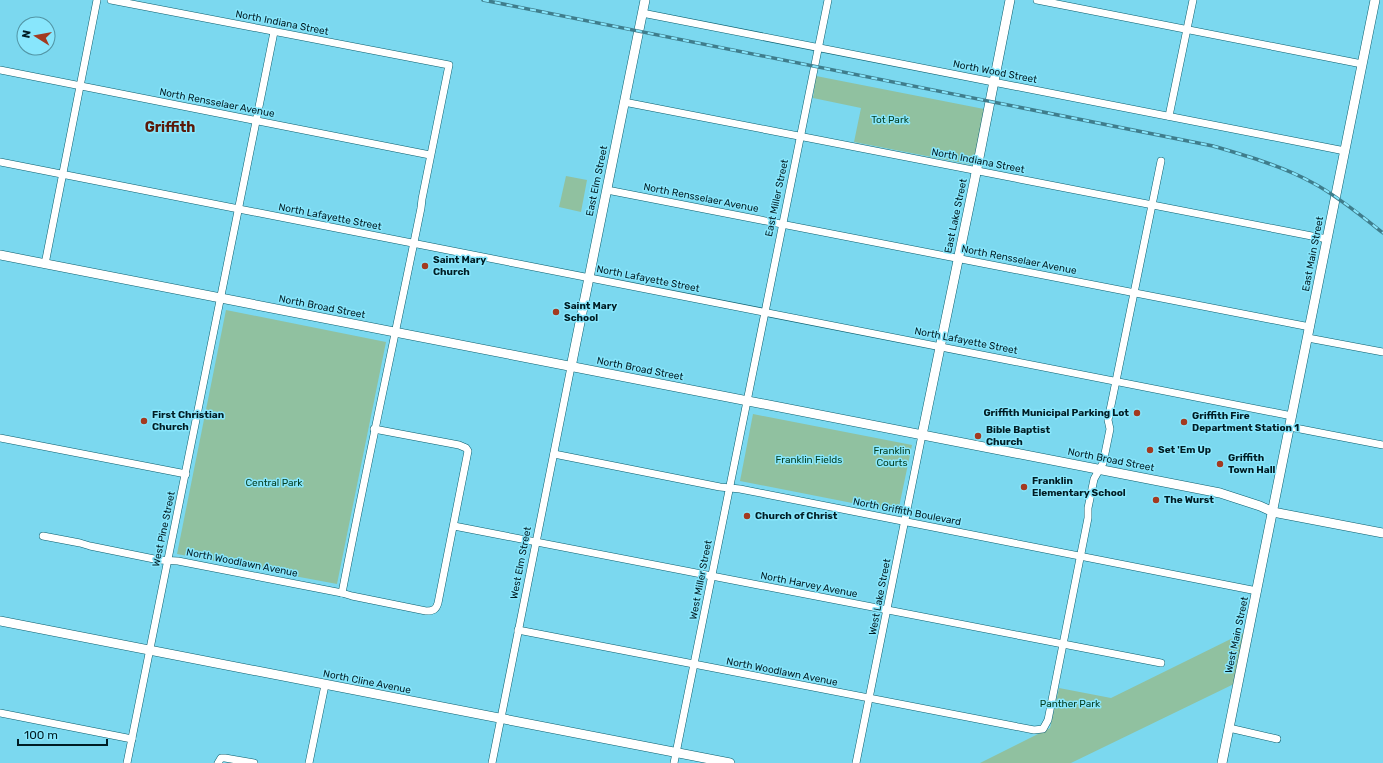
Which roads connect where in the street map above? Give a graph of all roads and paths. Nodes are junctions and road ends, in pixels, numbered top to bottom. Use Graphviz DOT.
graph roads {
  1 [pos="97,0"];
  2 [pos="111,0"];
  3 [pos="645,0"];
  4 [pos="828,0"];
  5 [pos="1010,0"];
  6 [pos="1037,0"];
  7 [pos="1193,0"];
  8 [pos="1375,0"];
  9 [pos="642,13"];
  10 [pos="1187,30"];
  11 [pos="274,32"];
  12 [pos="818,48"];
  13 [pos="1362,64"];
  14 [pos="0,70"];
  15 [pos="993,82"];
  16 [pos="81,87"];
  17 [pos="624,102"];
  18 [pos="1169,116"];
  19 [pos="256,121"];
  20 [pos="800,136"];
  21 [pos="1344,151"];
  22 [pos="430,155"];
  23 [pos="1160,161"];
  24 [pos="0,162"];
  25 [pos="976,171"];
  26 [pos="63,175"];
  27 [pos="607,190"];
  28 [pos="1151,205"];
  29 [pos="238,209"];
  30 [pos="782,224"];
  31 [pos="1327,239"];
  32 [pos="414,244"];
  33 [pos="0,255"];
  34 [pos="958,258"];
  35 [pos="45,264"];
  36 [pos="589,278"];
  37 [pos="1133,292"];
  38 [pos="221,298"];
  39 [pos="765,312"];
  40 [pos="1310,327"];
  41 [pos="395,333"];
  42 [pos="1308,338"];
  43 [pos="941,346"];
  44 [pos="1383,352"];
  45 [pos="571,367"];
  46 [pos="1116,381"];
  47 [pos="747,401"];
  48 [pos="1292,416"];
  49 [pos="1290,427"];
  50 [pos="374,429"];
  51 [pos="922,435"];
  52 [pos="0,438"];
  53 [pos="1383,445"];
  54 [pos="554,454"];
  55 [pos="1099,469"];
  56 [pos="186,474"];
  57 [pos="729,488"];
  58 [pos="1273,512"];
  59 [pos="905,522"];
  60 [pos="454,526"];
  61 [pos="1383,533"];
  62 [pos="43,536"];
  63 [pos="536,542"];
  64 [pos="1081,556"];
  65 [pos="168,560"];
  66 [pos="712,576"];
  67 [pos="1257,591"];
  68 [pos="342,593"];
  69 [pos="887,610"];
  70 [pos="0,622"];
  71 [pos="518,630"];
  72 [pos="1063,644"];
  73 [pos="150,651"];
  74 [pos="1161,663"];
  75 [pos="694,664"];
  76 [pos="325,685"];
  77 [pos="870,699"];
  78 [pos="0,713"];
  79 [pos="501,719"];
  80 [pos="1229,728"];
  81 [pos="132,739"];
  82 [pos="1277,739"];
  83 [pos="676,752"];
  84 [pos="220,761"];
  85 [pos="127,763"];
  86 [pos="254,763"];
  87 [pos="309,763"];
  88 [pos="492,763"];
  89 [pos="674,763"];
  90 [pos="730,763"];
  91 [pos="856,763"];
  92 [pos="1222,763"];
  1 -- 16 [label="street"];
  2 -- 11 [label="street, North Indiana Street"];
  3 -- 9 [label="street, East Elm Street"];
  4 -- 12 [label="street, East Miller Street"];
  5 -- 15 [label="street, East Lake Street"];
  6 -- 10 [label="street"];
  7 -- 10 [label="street"];
  8 -- 13 [label="street, East Main Street"];
  9 -- 12 [label="street, North Wood Street"];
  9 -- 17 [label="street, East Elm Street"];
  10 -- 13 [label="street"];
  10 -- 18 [label="street"];
  11 -- 19 [label="street, West Pine Street"];
  11 -- 22 [label="street, North Indiana Street"];
  12 -- 15 [label="street, North Wood Street"];
  12 -- 20 [label="street, East Miller Street"];
  13 -- 21 [label="street, East Main Street"];
  14 -- 16 [label="street, North Rensselaer Avenue"];
  15 -- 18 [label="street, North Wood Street"];
  15 -- 25 [label="street, East Lake Street"];
  16 -- 19 [label="street, North Rensselaer Avenue"];
  16 -- 26 [label="street"];
  17 -- 20 [label="street, North Indiana Street"];
  17 -- 27 [label="street, East Elm Street"];
  18 -- 21 [label="street, North Wood Street"];
  19 -- 22 [label="street, North Rensselaer Avenue"];
  19 -- 29 [label="street, West Pine Street"];
  20 -- 25 [label="street, North Indiana Street"];
  20 -- 30 [label="street, East Miller Street"];
  21 -- 31 [label="street, East Main Street"];
  22 -- 32 [label="street"];
  23 -- 28 [label="street"];
  24 -- 26 [label="street, North Lafayette Street"];
  25 -- 28 [label="street, North Indiana Street"];
  25 -- 34 [label="street, East Lake Street"];
  26 -- 29 [label="street, North Lafayette Street"];
  26 -- 35 [label="street"];
  27 -- 30 [label="street, North Rensselaer Avenue"];
  27 -- 36 [label="street, East Elm Street"];
  28 -- 31 [label="street, North Indiana Street"];
  28 -- 37 [label="street"];
  29 -- 32 [label="street, North Lafayette Street"];
  29 -- 38 [label="street, West Pine Street"];
  30 -- 34 [label="street, North Rensselaer Avenue"];
  30 -- 39 [label="street, East Miller Street"];
  31 -- 40 [label="street, East Main Street"];
  32 -- 36 [label="street, North Lafayette Street"];
  32 -- 41 [label="street"];
  33 -- 35 [label="street, North Broad Street"];
  34 -- 37 [label="street, North Rensselaer Avenue"];
  34 -- 43 [label="street, East Lake Street"];
  35 -- 38 [label="street, North Broad Street"];
  36 -- 39 [label="street, North Lafayette Street"];
  36 -- 45 [label="street, East Elm Street"];
  37 -- 40 [label="street, North Rensselaer Avenue"];
  37 -- 46 [label="street"];
  38 -- 41 [label="street, North Broad Street"];
  38 -- 56 [label="street, West Pine Street"];
  39 -- 43 [label="street, North Lafayette Street"];
  39 -- 47 [label="street, East Miller Street"];
  40 -- 42 [label="street, East Main Street"];
  41 -- 45 [label="street, North Broad Street"];
  41 -- 50 [label="street"];
  42 -- 44 [label="street"];
  42 -- 48 [label="street, East Main Street"];
  43 -- 46 [label="street, North Lafayette Street"];
  43 -- 51 [label="street, East Lake Street"];
  45 -- 47 [label="street, North Broad Street"];
  45 -- 54 [label="street, West Elm Street"];
  46 -- 48 [label="street, North Lafayette Street"];
  46 -- 55 [label="street"];
  47 -- 51 [label="street, North Broad Street"];
  47 -- 57 [label="street, West Miller Street"];
  48 -- 49 [label="street, East Main Street"];
  49 -- 53 [label="street"];
  49 -- 58 [label="street, East Main Street"];
  50 -- 60 [label="street"];
  50 -- 68 [label="street"];
  51 -- 55 [label="street, North Broad Street"];
  51 -- 59 [label="street, West Lake Street"];
  52 -- 56 [label="street"];
  54 -- 57 [label="street, North Griffith Boulevard"];
  54 -- 63 [label="street, West Elm Street"];
  55 -- 58 [label="street, North Broad Street"];
  55 -- 64 [label="street"];
  56 -- 65 [label="street, West Pine Street"];
  57 -- 59 [label="street, North Griffith Boulevard"];
  57 -- 66 [label="street, West Miller Street"];
  58 -- 61 [label="street, North Broad Street"];
  58 -- 67 [label="street, West Main Street"];
  59 -- 64 [label="street, North Griffith Boulevard"];
  59 -- 69 [label="street, West Lake Street"];
  60 -- 63 [label="street, North Harvey Avenue"];
  60 -- 68 [label="street, North Woodlawn Avenue"];
  62 -- 65 [label="street, North Woodlawn Avenue"];
  63 -- 66 [label="street, North Harvey Avenue"];
  63 -- 71 [label="street, West Elm Street"];
  64 -- 67 [label="street, North Griffith Boulevard"];
  64 -- 72 [label="street"];
  65 -- 68 [label="street, North Woodlawn Avenue"];
  65 -- 73 [label="street, West Pine Street"];
  66 -- 69 [label="street, North Harvey Avenue"];
  66 -- 75 [label="street, West Miller Street"];
  67 -- 80 [label="street, West Main Street"];
  69 -- 72 [label="street, North Harvey Avenue"];
  69 -- 77 [label="street, West Lake Street"];
  70 -- 73 [label="street, North Cline Avenue"];
  71 -- 75 [label="street, North Woodlawn Avenue"];
  71 -- 79 [label="street, West Elm Street"];
  72 -- 74 [label="street, North Harvey Avenue"];
  72 -- 77 [label="street, North Woodlawn Avenue"];
  73 -- 76 [label="street, North Cline Avenue"];
  73 -- 81 [label="street, West Pine Street"];
  75 -- 77 [label="street, North Woodlawn Avenue"];
  75 -- 83 [label="street, West Miller Street"];
  76 -- 79 [label="street, North Cline Avenue"];
  76 -- 87 [label="street"];
  77 -- 91 [label="street, West Lake Street"];
  78 -- 81 [label="street"];
  79 -- 83 [label="street, North Cline Avenue"];
  79 -- 88 [label="street, West Elm Street"];
  80 -- 82 [label="street"];
  80 -- 92 [label="street, West Main Street"];
  81 -- 85 [label="street, West Pine Street"];
  83 -- 89 [label="street, West Miller Street"];
  83 -- 90 [label="street, North Cline Avenue"];
  84 -- 86 [label="street"];
}
